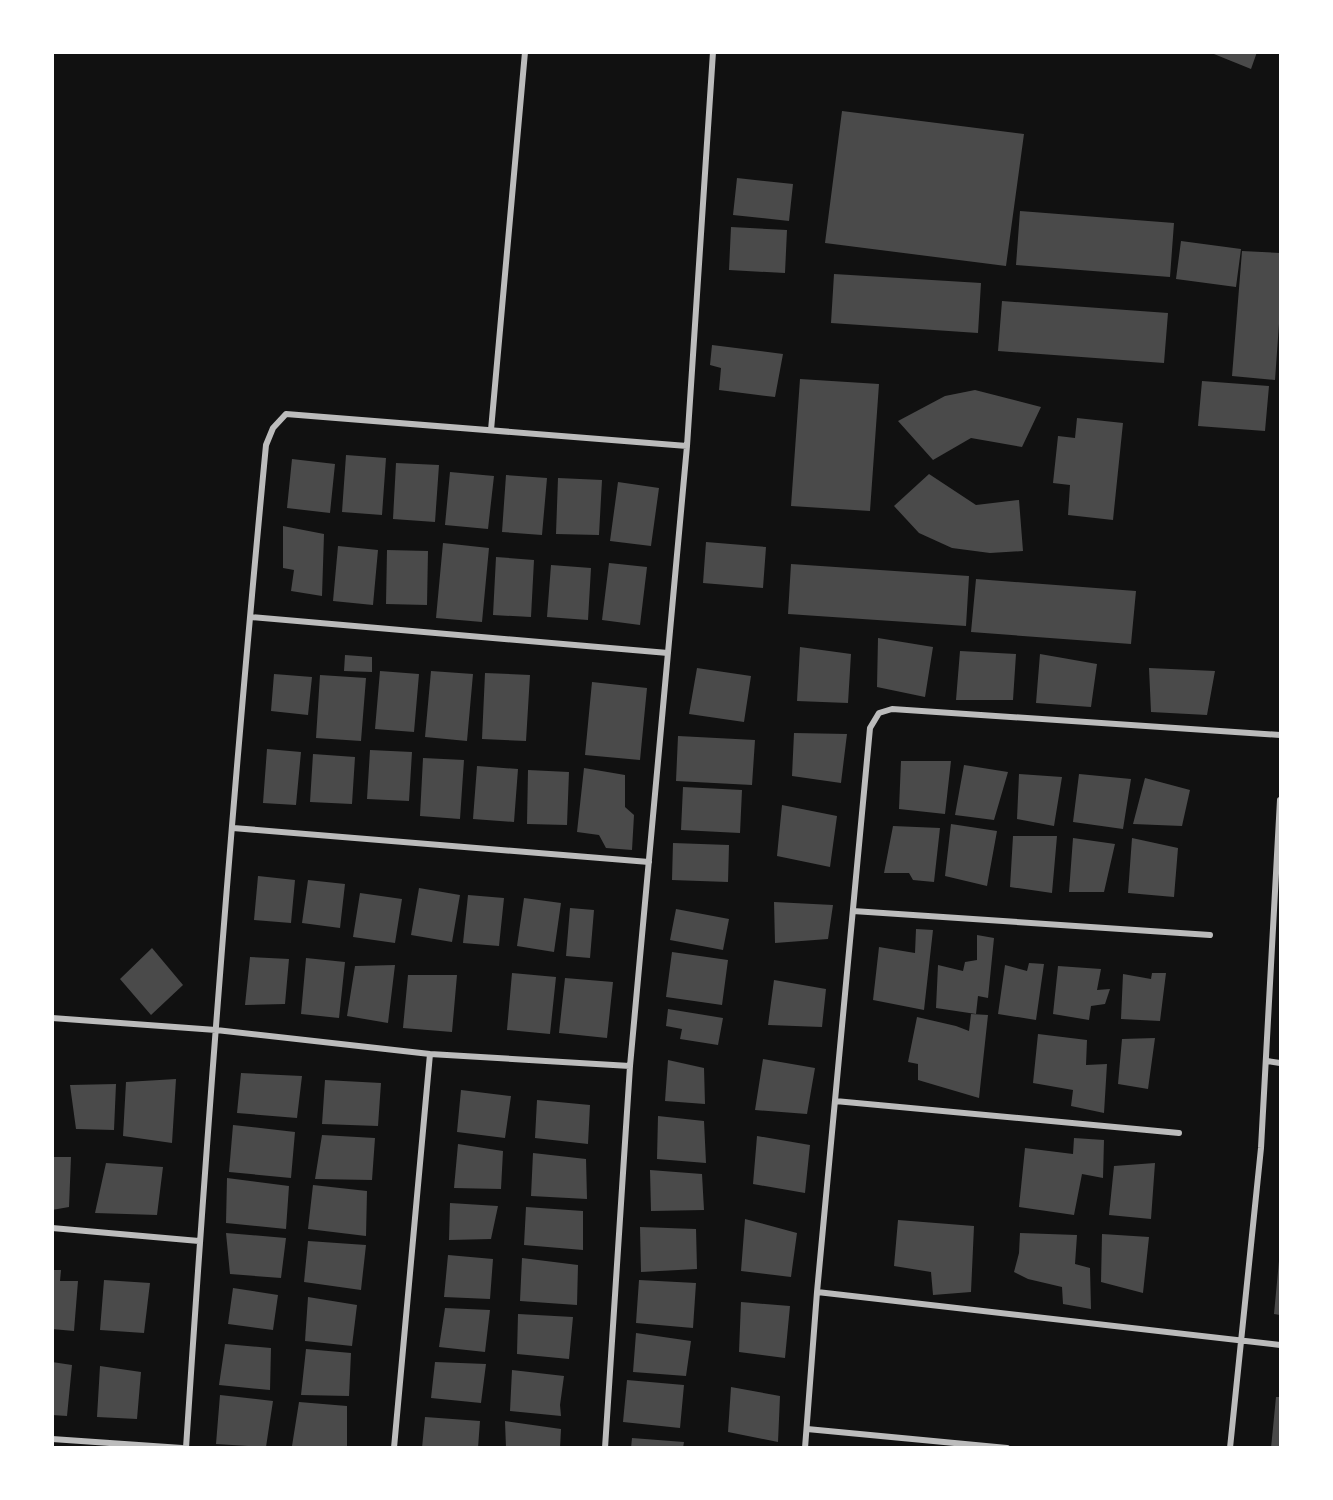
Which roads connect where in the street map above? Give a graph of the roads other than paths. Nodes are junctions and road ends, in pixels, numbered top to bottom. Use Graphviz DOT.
graph roads {
  1 [pos="525,52"];
  2 [pos="713,52"];
  3 [pos="491,430"];
  4 [pos="687,446"];
  5 [pos="250,617"];
  6 [pos="668,653"];
  7 [pos="1281,735"];
  8 [pos="1281,800"];
  9 [pos="233,828"];
  10 [pos="1278,860"];
  11 [pos="649,862"];
  12 [pos="854,911"];
  13 [pos="1210,936"];
  14 [pos="52,1018"];
  15 [pos="216,1030"];
  16 [pos="430,1054"];
  17 [pos="1267,1061"];
  18 [pos="1281,1063"];
  19 [pos="630,1066"];
  20 [pos="835,1101"];
  21 [pos="1179,1133"];
  22 [pos="52,1228"];
  23 [pos="199,1241"];
  24 [pos="818,1292"];
  25 [pos="1241,1341"];
  26 [pos="1281,1345"];
  27 [pos="807,1429"];
  28 [pos="52,1439"];
  29 [pos="184,1448"];
  30 [pos="394,1448"];
  31 [pos="605,1448"];
  32 [pos="805,1448"];
  33 [pos="1006,1448"];
  34 [pos="1230,1448"];
  1 -- 3 [label="street"];
  2 -- 4 [label="street"];
  3 -- 4 [label="street"];
  3 -- 5 [label="street"];
  4 -- 6 [label="street"];
  5 -- 6 [label="street"];
  5 -- 9 [label="street"];
  6 -- 11 [label="street"];
  7 -- 12 [label="street"];
  8 -- 10 [label="street"];
  9 -- 11 [label="street"];
  9 -- 15 [label="street"];
  10 -- 17 [label="street"];
  11 -- 19 [label="street"];
  12 -- 13 [label="street"];
  12 -- 20 [label="street"];
  14 -- 15 [label="street"];
  15 -- 16 [label="street"];
  15 -- 23 [label="street"];
  16 -- 19 [label="street"];
  16 -- 30 [label="street"];
  17 -- 18 [label="street"];
  17 -- 25 [label="street"];
  19 -- 31 [label="street"];
  20 -- 21 [label="street"];
  20 -- 24 [label="street"];
  22 -- 23 [label="street"];
  23 -- 29 [label="street"];
  24 -- 25 [label="street"];
  24 -- 27 [label="street"];
  25 -- 26 [label="street"];
  25 -- 34 [label="street"];
  27 -- 32 [label="street"];
  27 -- 33 [label="street"];
  28 -- 29 [label="street"];
}
